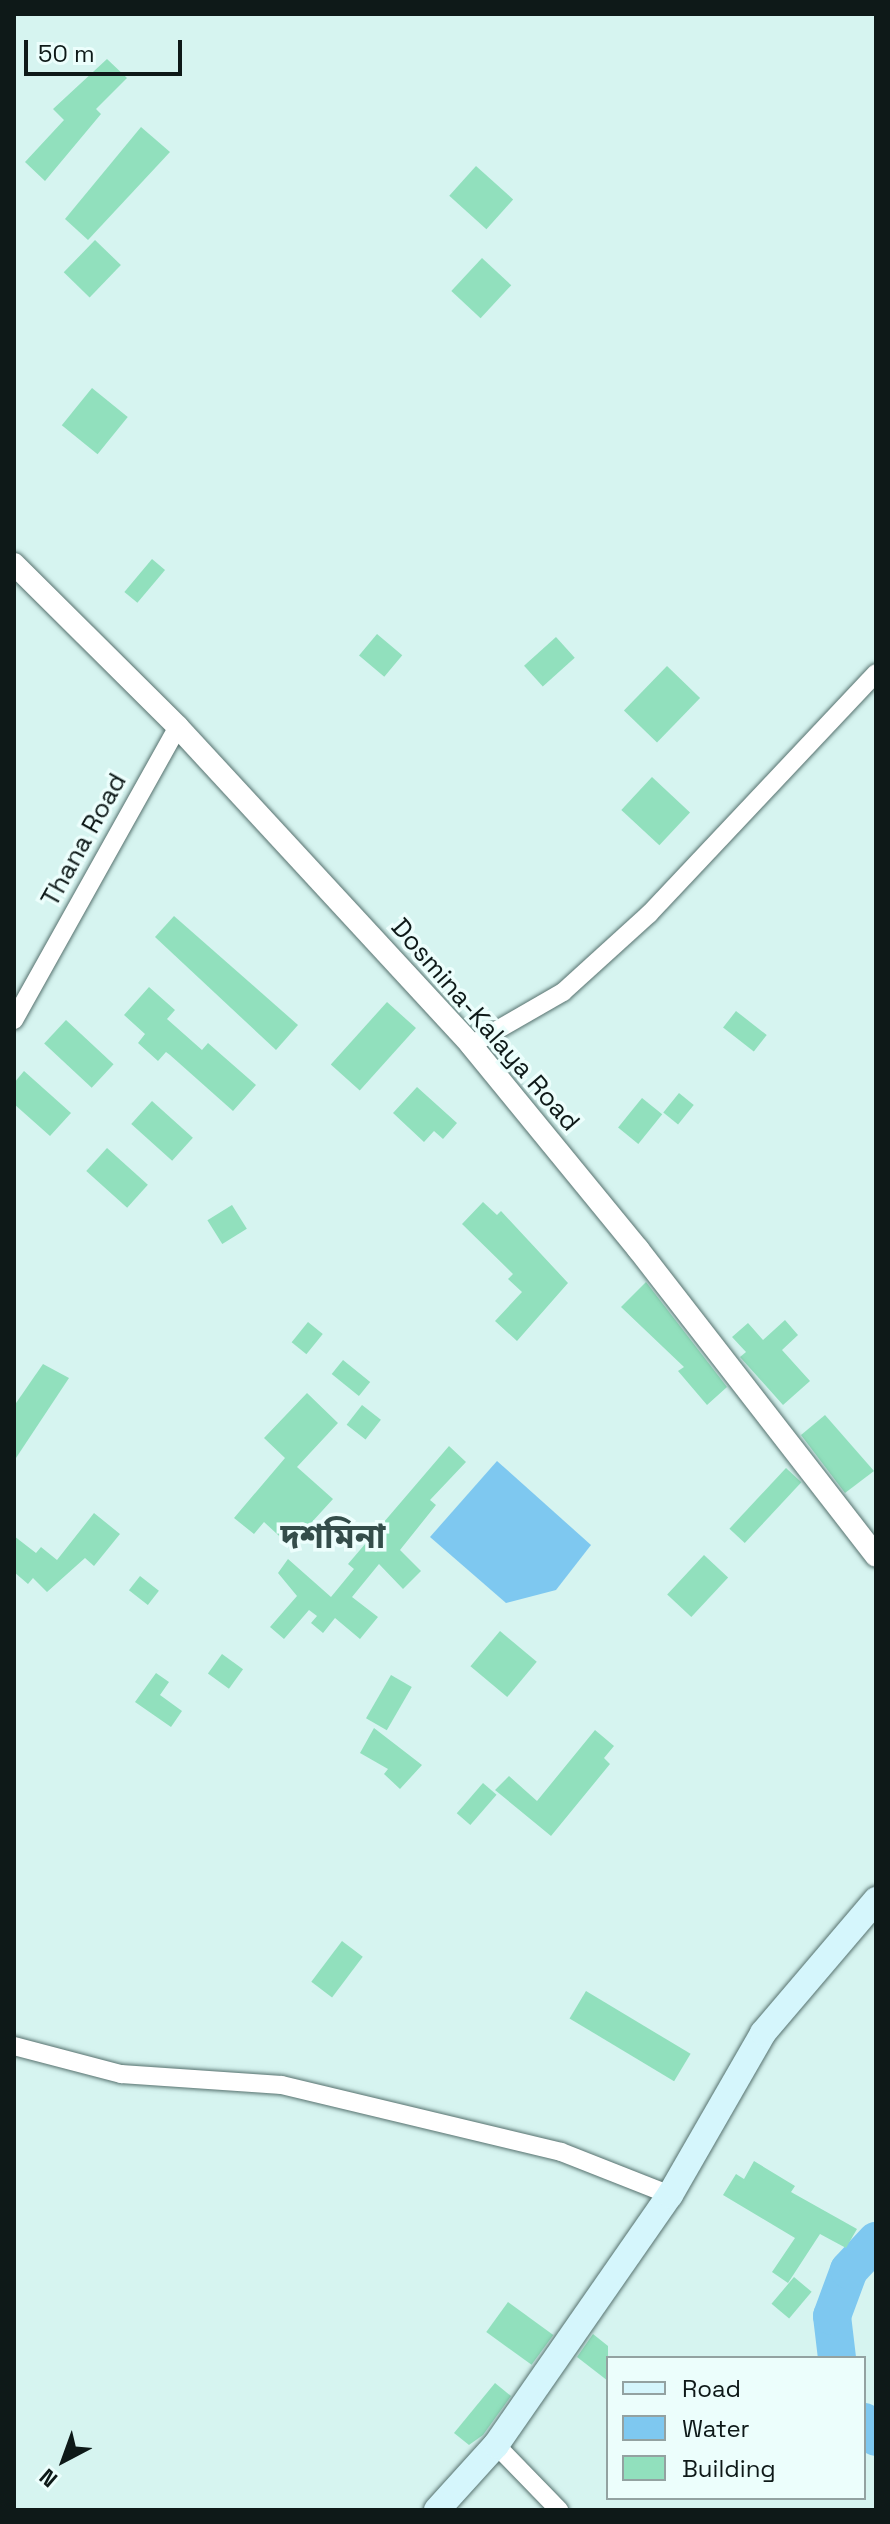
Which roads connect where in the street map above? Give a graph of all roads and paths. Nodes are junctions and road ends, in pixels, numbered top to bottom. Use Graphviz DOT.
graph roads {
  1 [pos="14,564"];
  2 [pos="876,673"];
  3 [pos="178,727"];
  4 [pos="14,1020"];
  5 [pos="471,1045"];
  6 [pos="876,1556"];
  7 [pos="876,1900"];
  8 [pos="14,2046"];
  9 [pos="670,2195"];
  10 [pos="496,2445"];
  11 [pos="437,2510"];
  12 [pos="559,2510"];
  1 -- 3 [label="street, Dosmina-Kalaya Road"];
  2 -- 5 [label="street"];
  3 -- 4 [label="street, Thana Road"];
  3 -- 5 [label="street, Dosmina-Kalaya Road"];
  5 -- 6 [label="street, Dosmina-Kalaya Road"];
  7 -- 9 [label="main road"];
  8 -- 9 [label="street"];
  9 -- 10 [label="main road"];
  10 -- 11 [label="main road"];
  10 -- 12 [label="street"];
}
